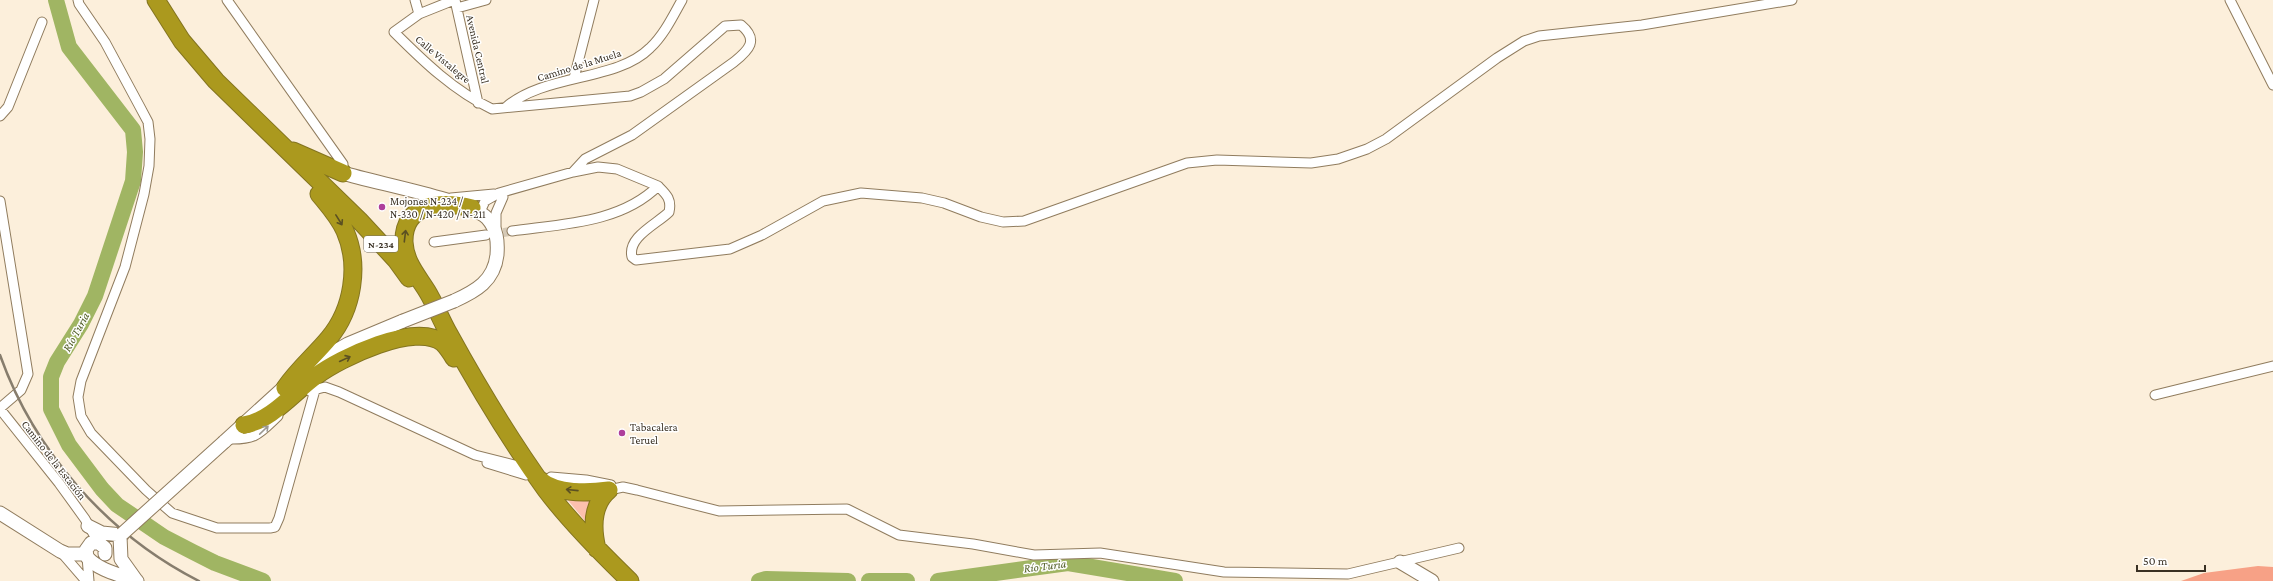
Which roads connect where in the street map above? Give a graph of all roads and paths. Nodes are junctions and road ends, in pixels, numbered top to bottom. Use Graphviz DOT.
graph roads {
  1 [pos="78,0"];
  2 [pos="156,0"];
  3 [pos="227,0"];
  4 [pos="415,0"];
  5 [pos="486,0"];
  6 [pos="594,0"];
  7 [pos="682,0"];
  8 [pos="1792,0"];
  9 [pos="2230,0"];
  10 [pos="455,3"];
  11 [pos="419,14"];
  12 [pos="42,22"];
  13 [pos="574,78"];
  14 [pos="2273,85"];
  15 [pos="478,103"];
  16 [pos="505,108"];
  17 [pos="0,116"];
  18 [pos="283,147"];
  19 [pos="302,164"];
  20 [pos="573,172"];
  21 [pos="343,173"];
  22 [pos="658,186"];
  23 [pos="504,194"];
  24 [pos="433,197"];
  25 [pos="0,201"];
  26 [pos="476,210"];
  27 [pos="512,231"];
  28 [pos="492,237"];
  29 [pos="434,242"];
  30 [pos="448,334"];
  31 [pos="2273,366"];
  32 [pos="284,388"];
  33 [pos="315,390"];
  34 [pos="2155,395"];
  35 [pos="0,408"];
  36 [pos="244,425"];
  37 [pos="226,440"];
  38 [pos="513,441"];
  39 [pos="537,475"];
  40 [pos="616,489"];
  41 [pos="0,513"];
  42 [pos="88,526"];
  43 [pos="121,535"];
  44 [pos="1459,548"];
  45 [pos="597,549"];
  46 [pos="60,551"];
  47 [pos="96,552"];
  48 [pos="1400,562"];
  49 [pos="88,581"];
  50 [pos="137,581"];
  51 [pos="630,581"];
  52 [pos="1432,581"];
  1 -- 33 [label="street"];
  2 -- 18 [label="highway, N-234"];
  3 -- 21 [label="street"];
  4 -- 11 [label="street"];
  5 -- 10 [label="street"];
  6 -- 13 [label="street"];
  7 -- 13 [label="street, Camino de la Muela"];
  8 -- 22 [label="street"];
  9 -- 14 [label="street"];
  10 -- 11 [label="street"];
  10 -- 15 [label="street, Avenida Central"];
  11 -- 15 [label="street, Calle Vistalegre"];
  12 -- 17 [label="street"];
  13 -- 16 [label="street, Camino de la Muela"];
  15 -- 16 [label="street, Calle Vistalegre"];
  16 -- 20 [label="street, Calle Vistalegre"];
  18 -- 19 [label="highway, N-234"];
  18 -- 21 [label="highway"];
  19 -- 30 [label="highway, N-234"];
  19 -- 32 [label="highway, one-way"];
  20 -- 22 [label="street"];
  20 -- 23 [label="street"];
  21 -- 24 [label="main road"];
  22 -- 27 [label="street"];
  23 -- 24 [label="street"];
  23 -- 26 [label="street"];
  23 -- 28 [label="street"];
  24 -- 26 [label="main road"];
  25 -- 35 [label="street"];
  26 -- 28 [label="main road"];
  30 -- 26 [label="highway, one-way"];
  28 -- 29 [label="street"];
  28 -- 32 [label="main road, bridge"];
  30 -- 38 [label="highway, N-234"];
  31 -- 34 [label="street"];
  32 -- 36 [label="main road"];
  37 -- 33 [label="street, one-way"];
  33 -- 39 [label="street"];
  35 -- 42 [label="street, Camino de la Estación"];
  36 -- 37 [label="main road"];
  36 -- 38 [label="highway, one-way"];
  37 -- 43 [label="main road, bridge"];
  38 -- 39 [label="highway, N-234"];
  39 -- 40 [label="highway"];
  39 -- 45 [label="highway, N-234"];
  40 -- 45 [label="highway"];
  40 -- 48 [label="street"];
  41 -- 46 [label="main road"];
  42 -- 43 [label="main road"];
  42 -- 47 [label="street, Camino de la Estación"];
  43 -- 47 [label="main road"];
  43 -- 50 [label="main road"];
  44 -- 48 [label="street"];
  45 -- 51 [label="highway, N-234"];
  46 -- 47 [label="main road"];
  46 -- 49 [label="street"];
  47 -- 49 [label="street"];
  47 -- 50 [label="main road"];
  48 -- 52 [label="main road"];
}
